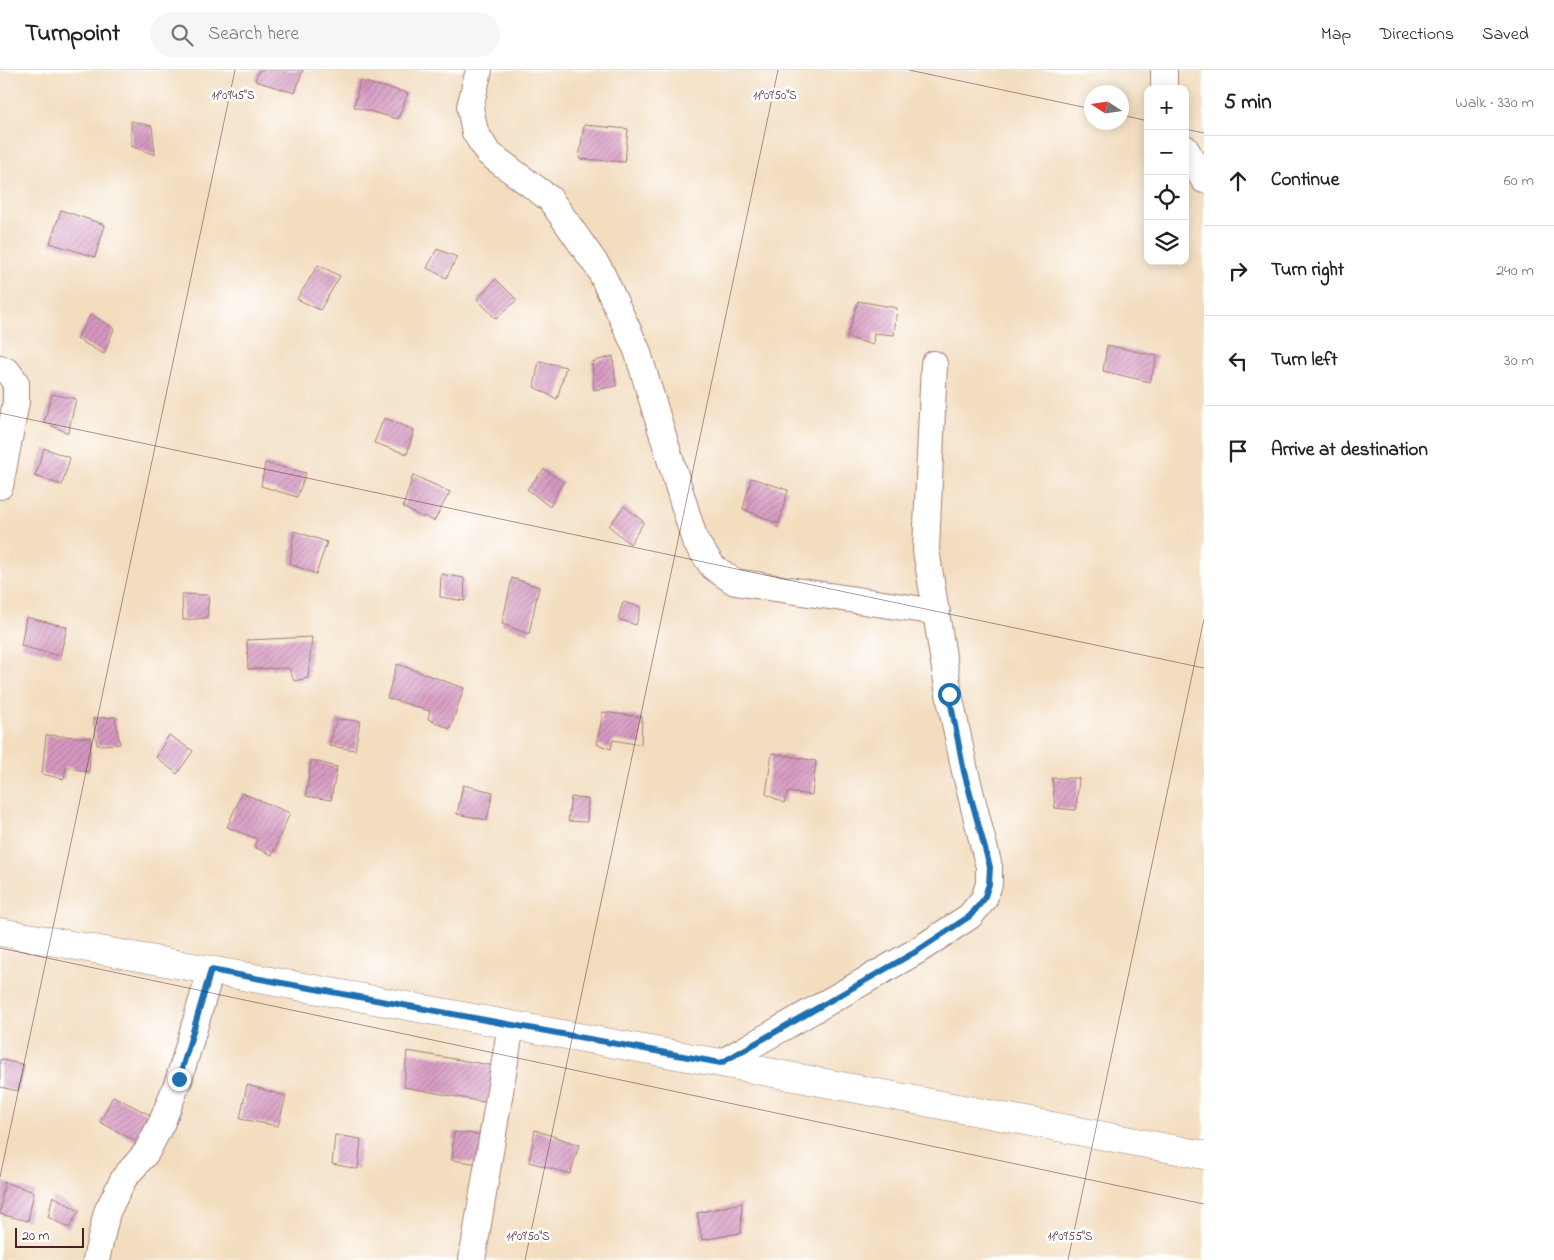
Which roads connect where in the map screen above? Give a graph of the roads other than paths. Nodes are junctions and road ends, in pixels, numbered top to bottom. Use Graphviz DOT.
graph roads {
  1 [pos="478,70"];
  2 [pos="1164,70"];
  3 [pos="1164,85"];
  4 [pos="1189,155"];
  5 [pos="1204,180"];
  6 [pos="934,364"];
  7 [pos="0,368"];
  8 [pos="0,486"];
  9 [pos="937,612"];
  10 [pos="0,932"];
  11 [pos="211,970"];
  12 [pos="511,1025"];
  13 [pos="721,1063"];
  14 [pos="1204,1155"];
  15 [pos="96,1260"];
  16 [pos="472,1260"];
  1 -- 9 [label="street"];
  2 -- 3 [label="street"];
  4 -- 5 [label="street"];
  6 -- 9 [label="street"];
  7 -- 8 [label="street"];
  9 -- 13 [label="street"];
  10 -- 11 [label="main road"];
  11 -- 12 [label="main road"];
  11 -- 15 [label="street"];
  12 -- 13 [label="main road"];
  12 -- 16 [label="street"];
  13 -- 14 [label="main road"];
}
